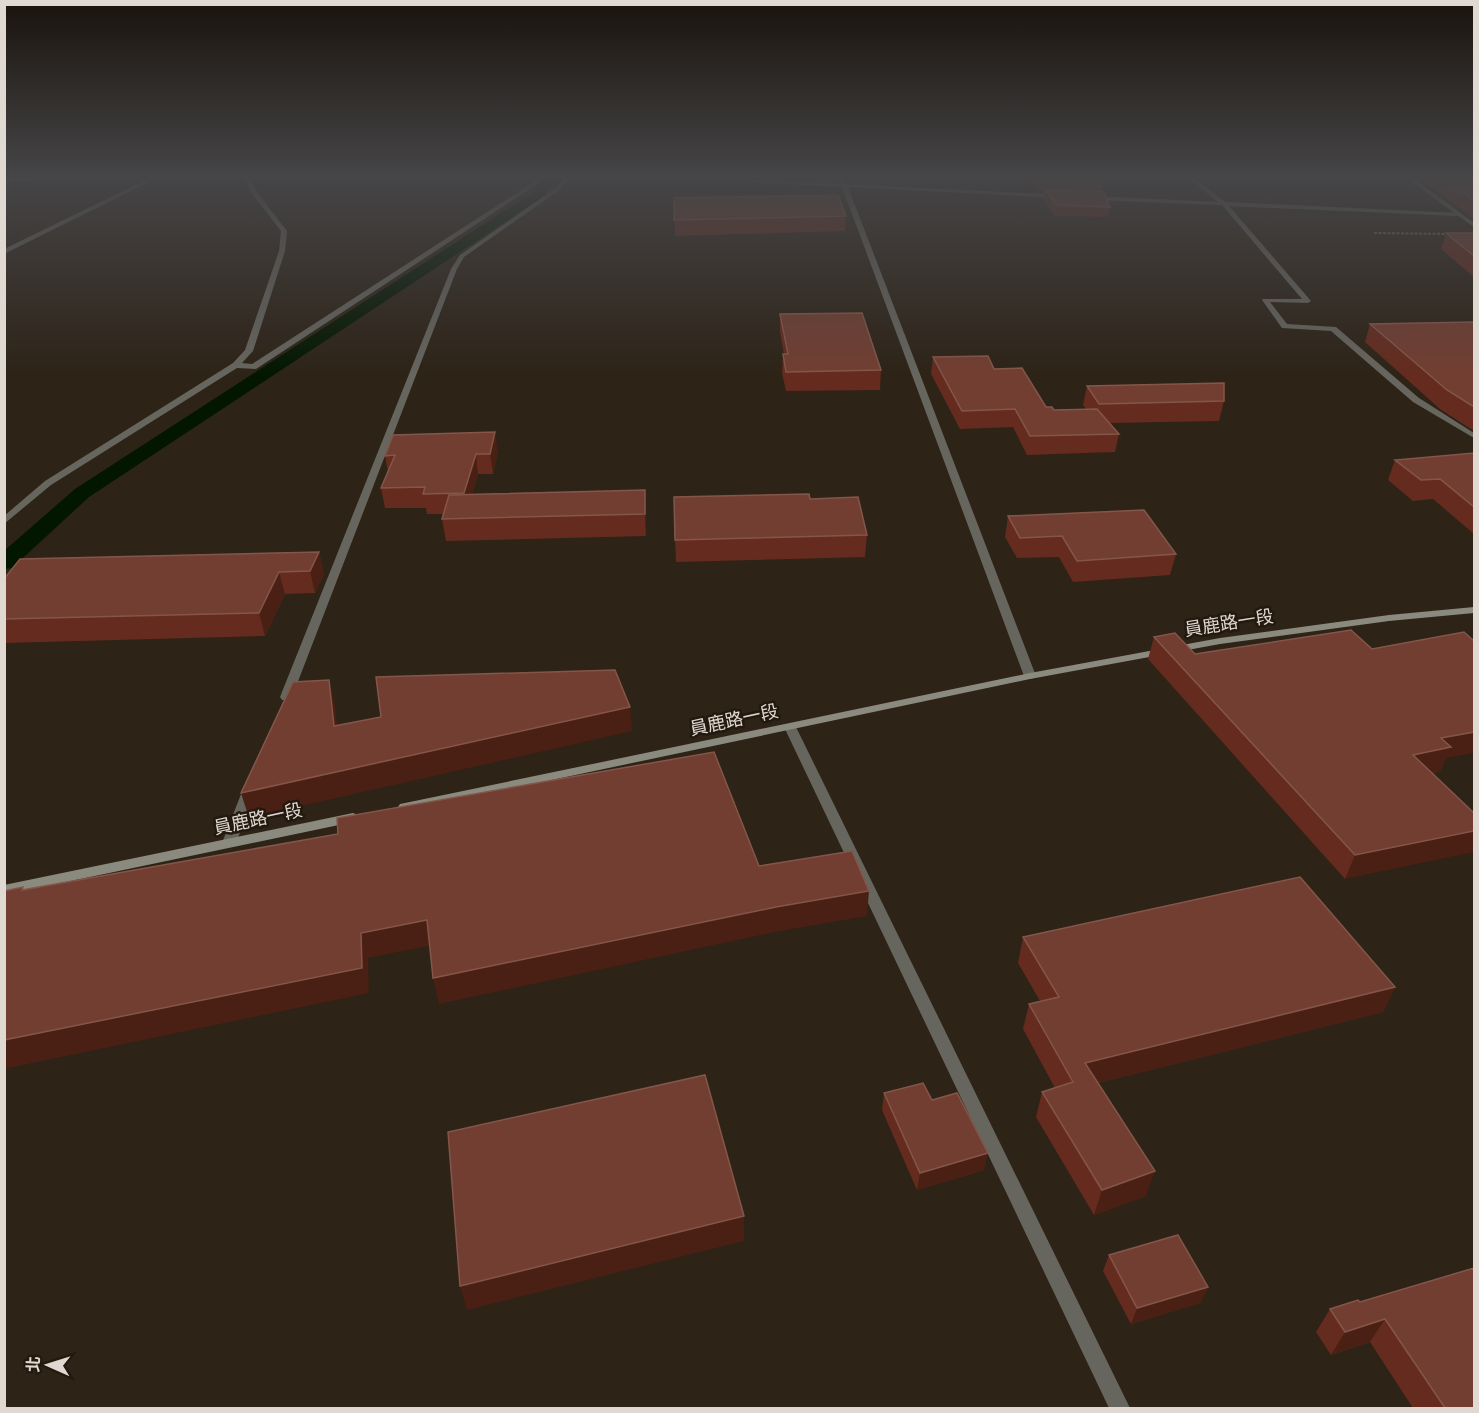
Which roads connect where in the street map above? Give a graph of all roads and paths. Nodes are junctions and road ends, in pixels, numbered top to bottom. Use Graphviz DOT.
graph roads {
  1 [pos="20,244"];
  2 [pos="283,244"];
  3 [pos="443,244"];
  4 [pos="479,244"];
  5 [pos="866,244"];
  6 [pos="1259,244"];
  7 [pos="4,252"];
  8 [pos="236,365"];
  9 [pos="1474,436"];
  10 [pos="4,521"];
  11 [pos="1472,612"];
  12 [pos="1030,676"];
  13 [pos="281,711"];
  14 [pos="790,727"];
  15 [pos="255,777"];
  16 [pos="393,809"];
  17 [pos="369,814"];
  18 [pos="229,843"];
  19 [pos="4,890"];
  20 [pos="1120,1408"];
  1 -- 7 [label="street"];
  2 -- 8 [label="street"];
  3 -- 8 [label="street"];
  4 -- 13 [label="street"];
  5 -- 12 [label="street"];
  6 -- 9 [label="street"];
  8 -- 10 [label="street"];
  11 -- 12 [label="main road, 員鹿路一段"];
  12 -- 14 [label="main road, 員鹿路一段"];
  14 -- 16 [label="main road, 員鹿路一段"];
  14 -- 20 [label="street"];
  15 -- 18 [label="street"];
  17 -- 18 [label="main road, 員鹿路一段"];
  18 -- 19 [label="main road, 員鹿路一段"];
}
